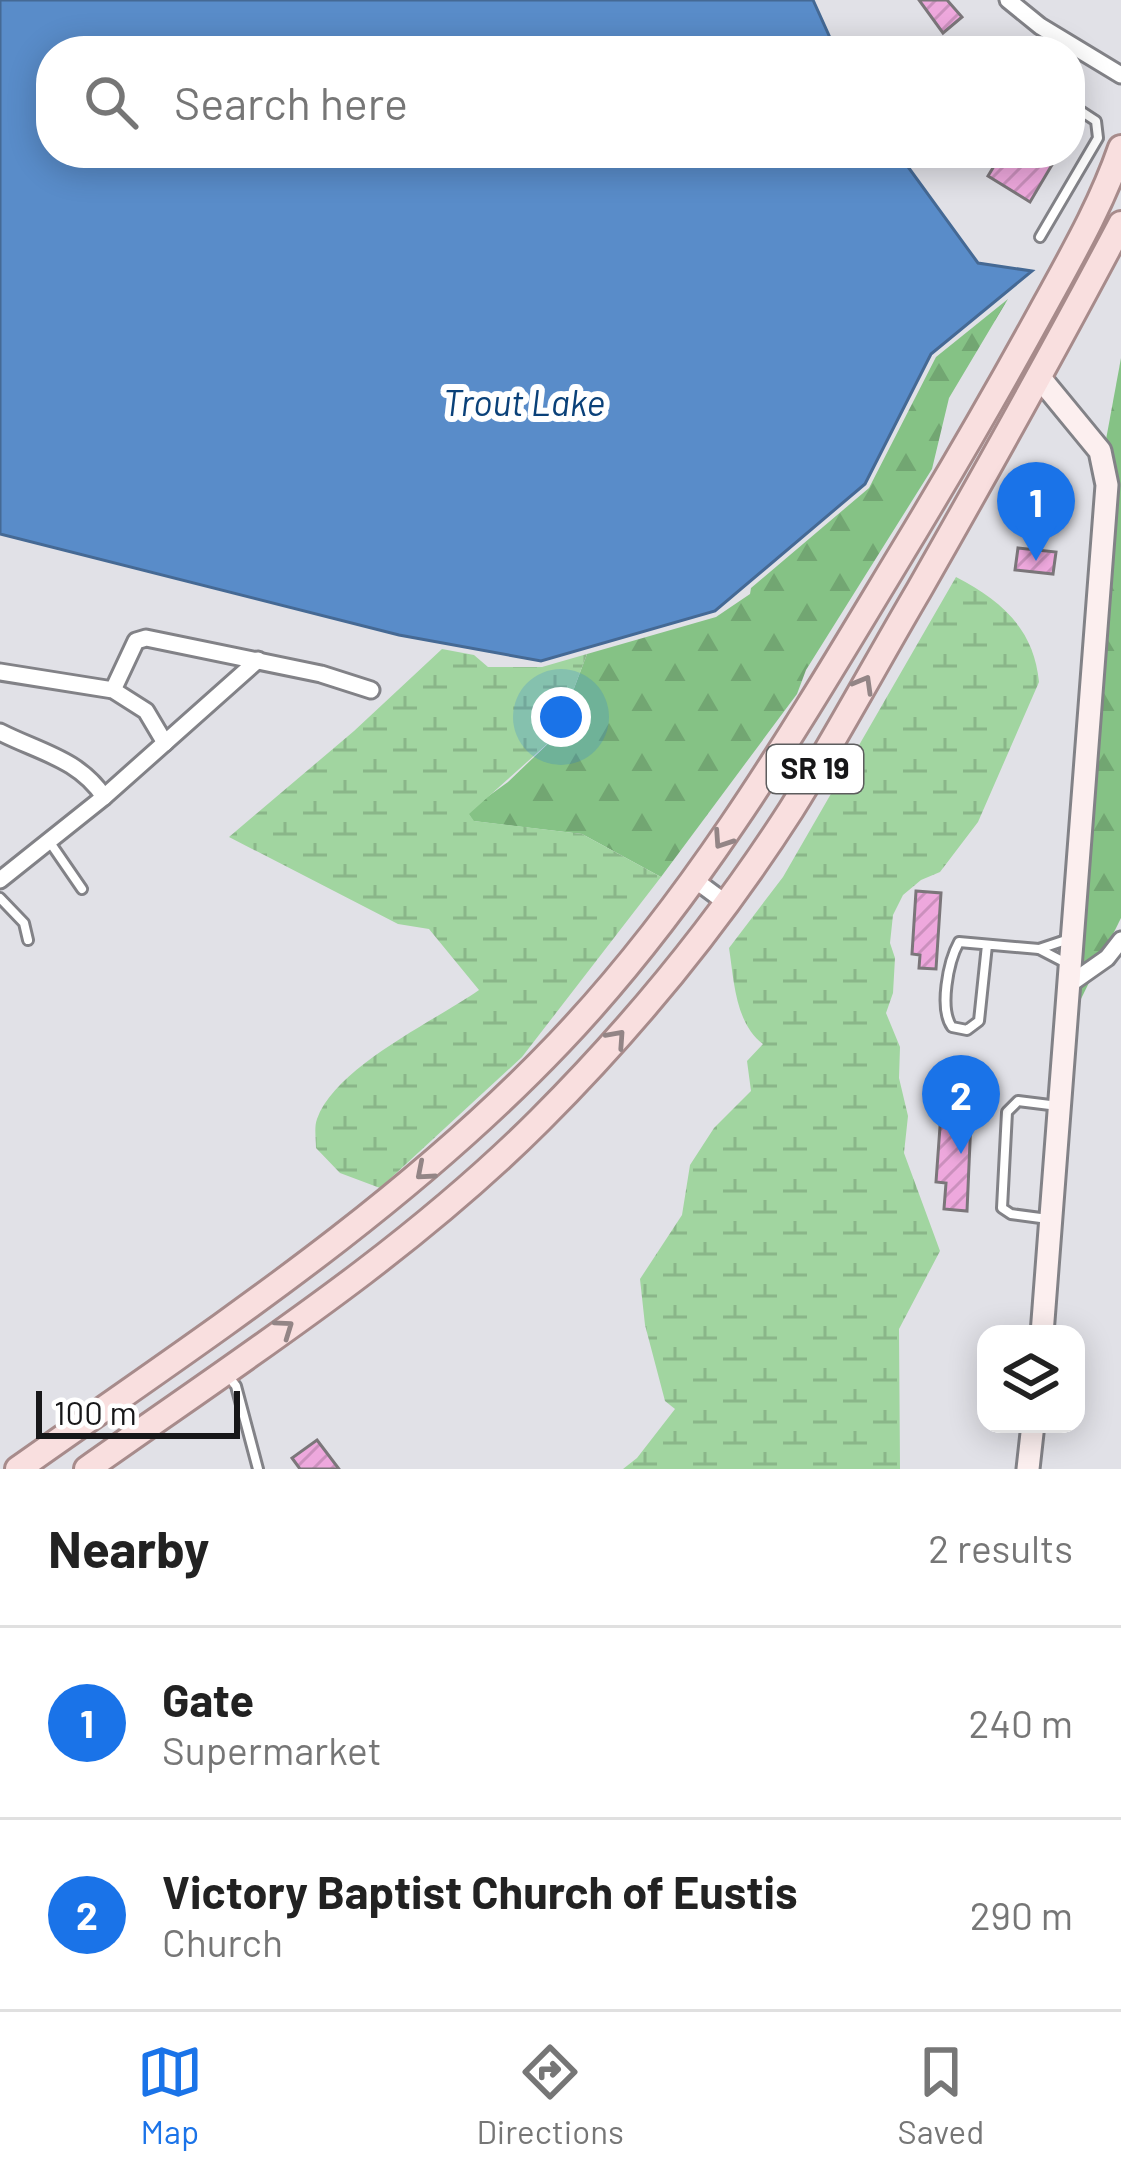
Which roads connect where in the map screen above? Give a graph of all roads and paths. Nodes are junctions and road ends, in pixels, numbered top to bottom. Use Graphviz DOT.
graph roads {
  1 [pos="1008,0"];
  2 [pos="1053,33"];
  3 [pos="1051,36"];
  4 [pos="1058,36"];
  5 [pos="1085,53"];
  6 [pos="1121,75"];
  7 [pos="1085,114"];
  8 [pos="1121,148"];
  9 [pos="1085,160"];
  10 [pos="1080,168"];
  11 [pos="1121,187"];
  12 [pos="1121,224"];
  13 [pos="1040,237"];
  14 [pos="1040,378"];
  15 [pos="939,491"];
  16 [pos="258,660"];
  17 [pos="0,672"];
  18 [pos="113,690"];
  19 [pos="371,690"];
  20 [pos="0,732"];
  21 [pos="165,743"];
  22 [pos="104,797"];
  23 [pos="48,841"];
  24 [pos="0,880"];
  25 [pos="694,880"];
  26 [pos="82,889"];
  27 [pos="0,898"];
  28 [pos="726,903"];
  29 [pos="1073,938"];
  30 [pos="28,940"];
  31 [pos="1121,940"];
  32 [pos="987,945"];
  33 [pos="1039,949"];
  34 [pos="1071,975"];
  35 [pos="1059,1106"];
  36 [pos="1051,1219"];
  37 [pos="1043,1325"];
  38 [pos="225,1371"];
  39 [pos="1032,1433"];
  40 [pos="21,1469"];
  41 [pos="87,1469"];
  42 [pos="258,1469"];
  43 [pos="1028,1469"];
  1 -- 2 [label="street"];
  2 -- 3 [label="lane"];
  2 -- 4 [label="street"];
  5 -- 6 [label="street"];
  7 -- 9 [label="lane"];
  8 -- 15 [label="main road, SR 19"];
  10 -- 13 [label="lane"];
  11 -- 14 [label="main road"];
  12 -- 14 [label="main road, SR 19"];
  14 -- 15 [label="main road"];
  28 -- 14 [label="main road, SR 19, one-way"];
  14 -- 29 [label="main road"];
  15 -- 25 [label="main road, SR 19, one-way"];
  16 -- 18 [label="street"];
  16 -- 19 [label="street"];
  16 -- 21 [label="street"];
  17 -- 18 [label="street"];
  18 -- 21 [label="street"];
  20 -- 22 [label="street"];
  21 -- 22 [label="street"];
  22 -- 23 [label="street"];
  23 -- 24 [label="street"];
  23 -- 26 [label="lane"];
  25 -- 28 [label="street"];
  25 -- 40 [label="main road, SR 19, one-way"];
  27 -- 30 [label="lane"];
  38 -- 28 [label="main road, SR 19, one-way"];
  29 -- 33 [label="lane"];
  29 -- 34 [label="main road"];
  31 -- 34 [label="street"];
  32 -- 32 [label="lane"];
  32 -- 33 [label="lane"];
  33 -- 34 [label="lane"];
  34 -- 35 [label="main road"];
  35 -- 36 [label="main road"];
  35 -- 36 [label="lane"];
  36 -- 37 [label="main road"];
  38 -- 41 [label="main road, SR 19"];
  38 -- 42 [label="lane"];
  39 -- 43 [label="main road"];
}
